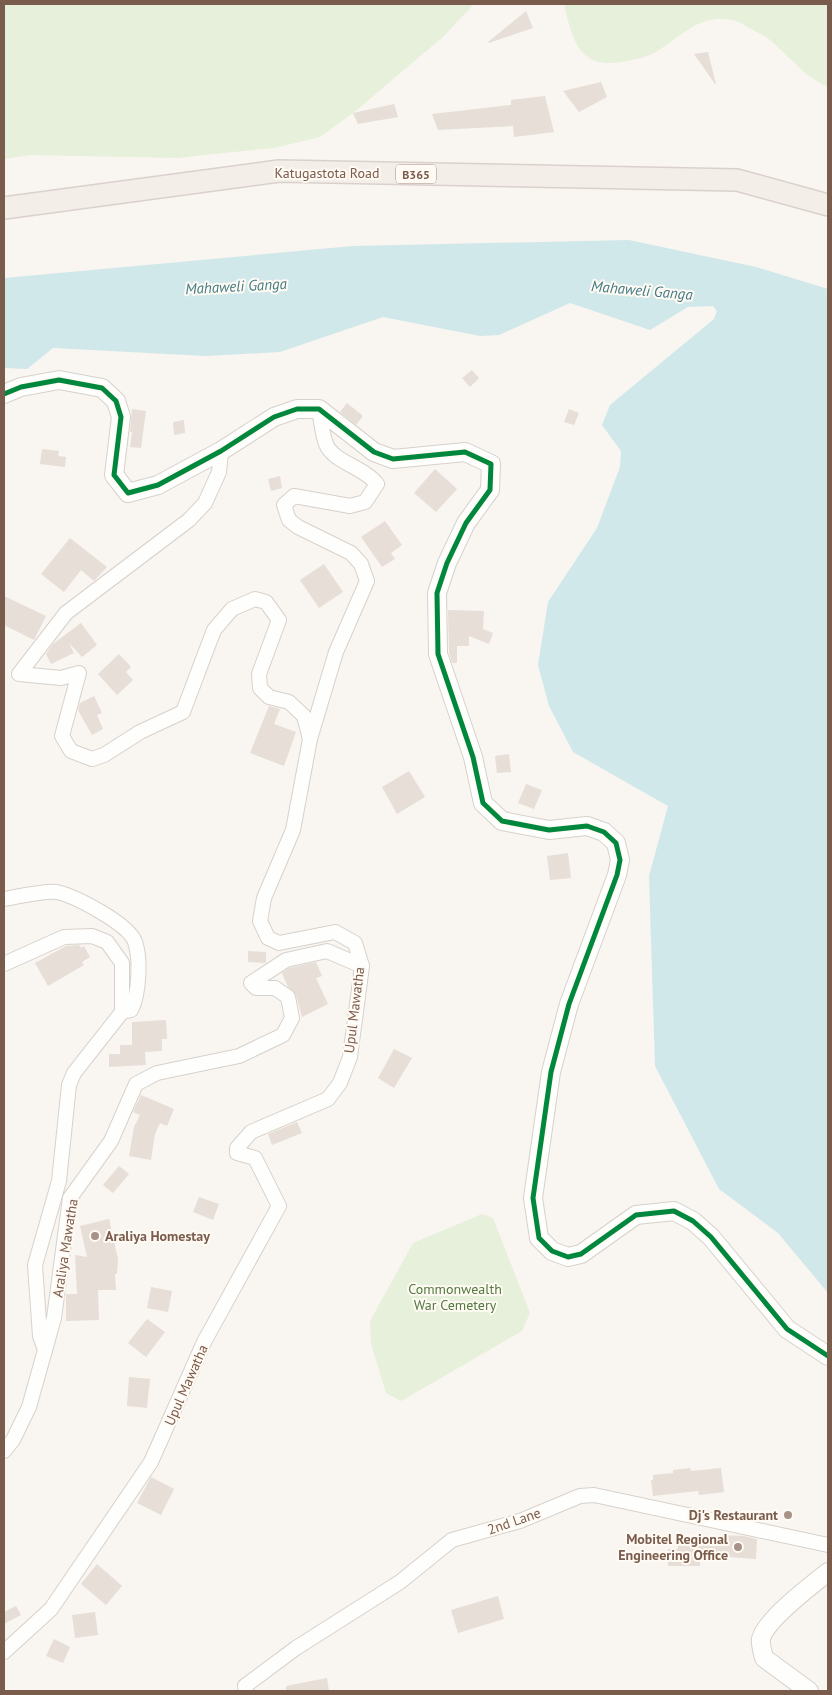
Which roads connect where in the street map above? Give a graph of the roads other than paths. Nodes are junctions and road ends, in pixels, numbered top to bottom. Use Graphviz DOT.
graph roads {
  1 [pos="828,205"];
  2 [pos="4,208"];
  3 [pos="4,394"];
  4 [pos="319,409"];
  5 [pos="221,451"];
  6 [pos="310,739"];
  7 [pos="4,899"];
  8 [pos="4,964"];
  9 [pos="362,966"];
  10 [pos="122,1012"];
  11 [pos="45,1351"];
  12 [pos="828,1356"];
  13 [pos="4,1450"];
  14 [pos="828,1545"];
  15 [pos="828,1572"];
  16 [pos="4,1652"];
  17 [pos="246,1691"];
  18 [pos="808,1691"];
  1 -- 2 [label="main road, Katugastota Road / B365"];
  3 -- 5 [label="street"];
  4 -- 5 [label="street"];
  4 -- 6 [label="street, Upul Mawatha"];
  4 -- 12 [label="street"];
  5 -- 6 [label="street"];
  6 -- 9 [label="street, Upul Mawatha"];
  7 -- 10 [label="street"];
  8 -- 10 [label="street"];
  9 -- 11 [label="street, Araliya Mawatha"];
  9 -- 16 [label="street, Upul Mawatha"];
  10 -- 11 [label="street"];
  11 -- 13 [label="street, Araliya Mawatha"];
  14 -- 17 [label="street, 2nd Lane"];
  15 -- 18 [label="street"];
}
